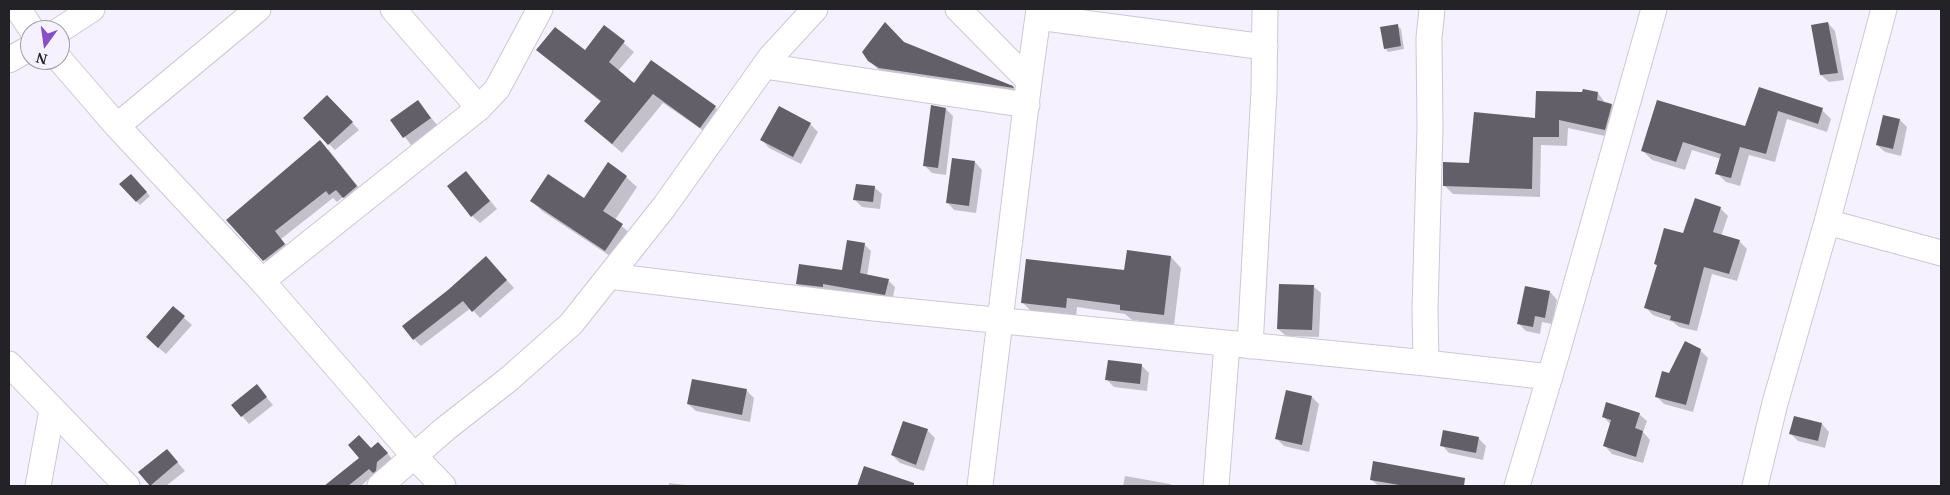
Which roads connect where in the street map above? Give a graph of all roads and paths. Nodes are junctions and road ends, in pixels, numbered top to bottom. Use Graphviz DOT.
graph roads {
  1 [pos="18,9"];
  2 [pos="92,9"];
  3 [pos="258,9"];
  4 [pos="393,9"];
  5 [pos="540,9"];
  6 [pos="816,9"];
  7 [pos="958,9"];
  8 [pos="1265,9"];
  9 [pos="1432,9"];
  10 [pos="1654,9"];
  11 [pos="1884,9"];
  12 [pos="1039,13"];
  13 [pos="25,20"];
  14 [pos="70,23"];
  15 [pos="1265,47"];
  16 [pos="20,54"];
  17 [pos="9,60"];
  18 [pos="764,66"];
  19 [pos="69,70"];
  20 [pos="1028,93"];
  21 [pos="480,108"];
  22 [pos="117,126"];
  23 [pos="1827,222"];
  24 [pos="1941,253"];
  25 [pos="609,276"];
  26 [pos="262,280"];
  27 [pos="1000,322"];
  28 [pos="1238,345"];
  29 [pos="1426,363"];
  30 [pos="9,364"];
  31 [pos="1550,377"];
  32 [pos="52,410"];
  33 [pos="415,457"];
  34 [pos="38,486"];
  35 [pos="127,486"];
  36 [pos="380,486"];
  37 [pos="443,486"];
  38 [pos="980,486"];
  39 [pos="1216,486"];
  40 [pos="1517,486"];
  41 [pos="1755,486"];
  1 -- 13 [label="street"];
  2 -- 14 [label="street"];
  3 -- 22 [label="street"];
  4 -- 21 [label="street"];
  5 -- 21 [label="street"];
  6 -- 18 [label="street"];
  7 -- 20 [label="street"];
  8 -- 15 [label="street"];
  9 -- 29 [label="street"];
  10 -- 31 [label="street"];
  11 -- 23 [label="street"];
  12 -- 15 [label="street"];
  12 -- 20 [label="street"];
  15 -- 28 [label="street"];
  16 -- 17 [label="street"];
  18 -- 20 [label="street"];
  18 -- 25 [label="street"];
  19 -- 22 [label="street"];
  20 -- 27 [label="street"];
  21 -- 26 [label="street"];
  22 -- 26 [label="street"];
  23 -- 24 [label="street"];
  23 -- 41 [label="street"];
  25 -- 27 [label="street"];
  25 -- 33 [label="street"];
  26 -- 33 [label="street"];
  27 -- 28 [label="street"];
  27 -- 38 [label="street"];
  28 -- 29 [label="street"];
  28 -- 39 [label="street"];
  29 -- 31 [label="street"];
  30 -- 32 [label="street"];
  31 -- 40 [label="street"];
  32 -- 34 [label="street"];
  32 -- 35 [label="street"];
  33 -- 36 [label="street"];
  33 -- 37 [label="street"];
}
